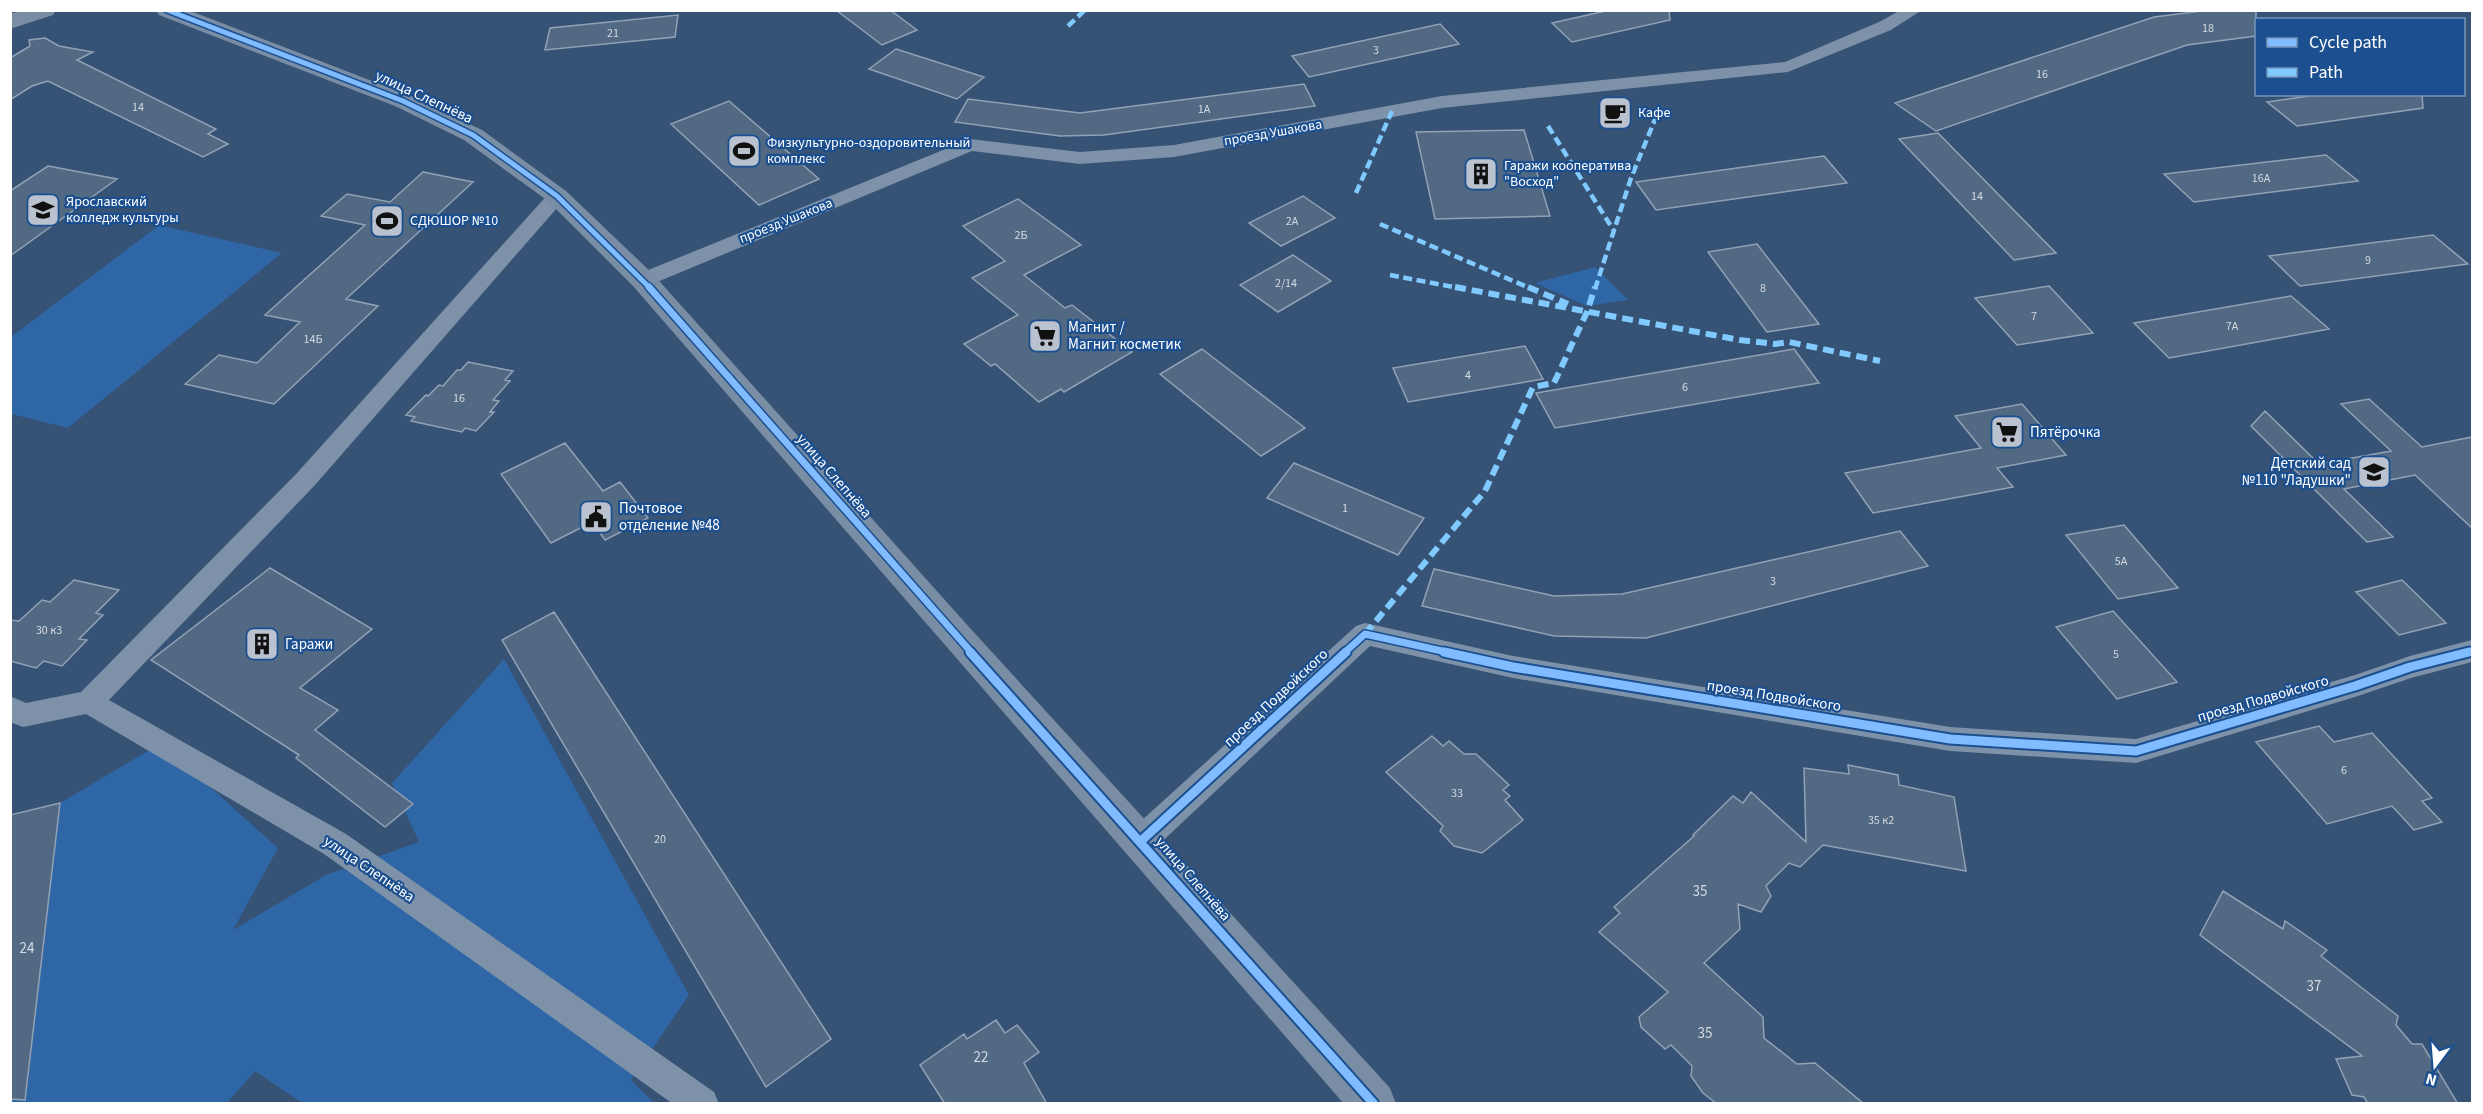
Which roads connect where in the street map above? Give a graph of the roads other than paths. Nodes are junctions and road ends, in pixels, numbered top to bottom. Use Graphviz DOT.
graph roads {
  1 [pos="45,10"];
  2 [pos="167,10"];
  3 [pos="1914,10"];
  4 [pos="10,22"];
  5 [pos="557,196"];
  6 [pos="643,280"];
  7 [pos="2472,651"];
  8 [pos="89,702"];
  9 [pos="10,707"];
  10 [pos="1141,841"];
  11 [pos="702,1104"];
  12 [pos="1374,1104"];
  1 -- 4 [label="street"];
  2 -- 5 [label="street, улица Слепнёва"];
  3 -- 6 [label="street, проезд Ушакова"];
  5 -- 6 [label="street, улица Слепнёва"];
  5 -- 8 [label="street"];
  6 -- 10 [label="street, улица Слепнёва"];
  7 -- 10 [label="street, проезд Подвойского"];
  8 -- 9 [label="street"];
  8 -- 11 [label="street, улица Слепнёва"];
  10 -- 12 [label="street, улица Слепнёва"];
}
